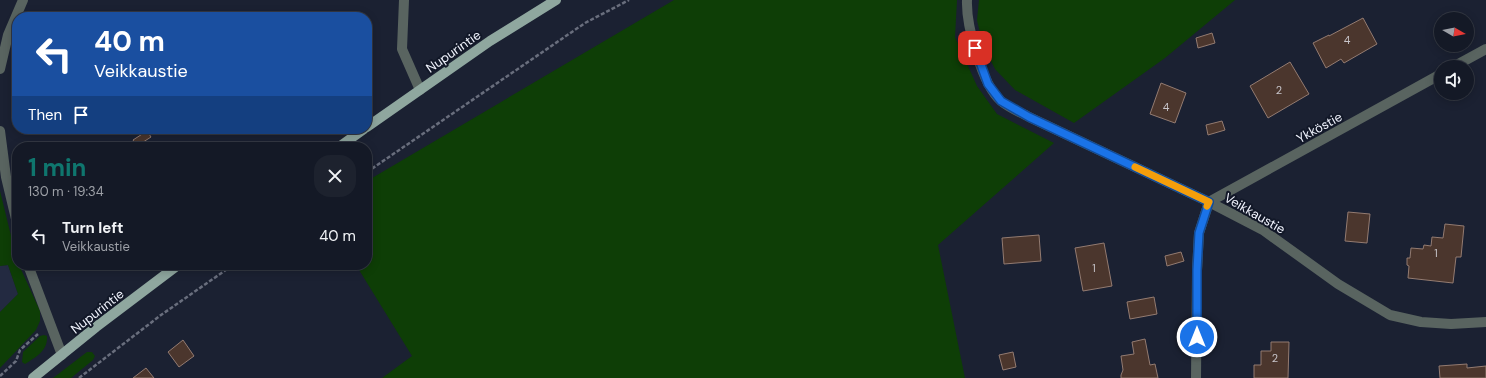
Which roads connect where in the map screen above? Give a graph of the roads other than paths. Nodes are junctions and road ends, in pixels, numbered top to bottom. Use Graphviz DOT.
graph roads {
  1 [pos="23,0"];
  2 [pos="404,0"];
  3 [pos="556,0"];
  4 [pos="967,0"];
  5 [pos="18,12"];
  6 [pos="12,26"];
  7 [pos="1486,49"];
  8 [pos="1466,60"];
  9 [pos="0,69"];
  10 [pos="1434,78"];
  11 [pos="420,90"];
  12 [pos="372,124"];
  13 [pos="0,131"];
  14 [pos="357,134"];
  15 [pos="346,142"];
  16 [pos="12,202"];
  17 [pos="1209,202"];
  18 [pos="30,270"];
  19 [pos="172,270"];
  20 [pos="1486,322"];
  21 [pos="62,355"];
  22 [pos="33,378"];
  23 [pos="1196,378"];
  1 -- 5 [label="street"];
  2 -- 11 [label="street"];
  3 -- 11 [label="main road, Nupurintie"];
  4 -- 17 [label="street, Veikkaustie"];
  6 -- 9 [label="street"];
  7 -- 8 [label="street"];
  10 -- 17 [label="street, Ykköstie"];
  11 -- 12 [label="main road, Nupurintie"];
  13 -- 16 [label="street"];
  14 -- 15 [label="main road"];
  17 -- 20 [label="street, Veikkaustie"];
  17 -- 23 [label="street"];
  18 -- 21 [label="street"];
  19 -- 21 [label="main road, Nupurintie"];
  21 -- 22 [label="main road, Nupurintie"];
}
